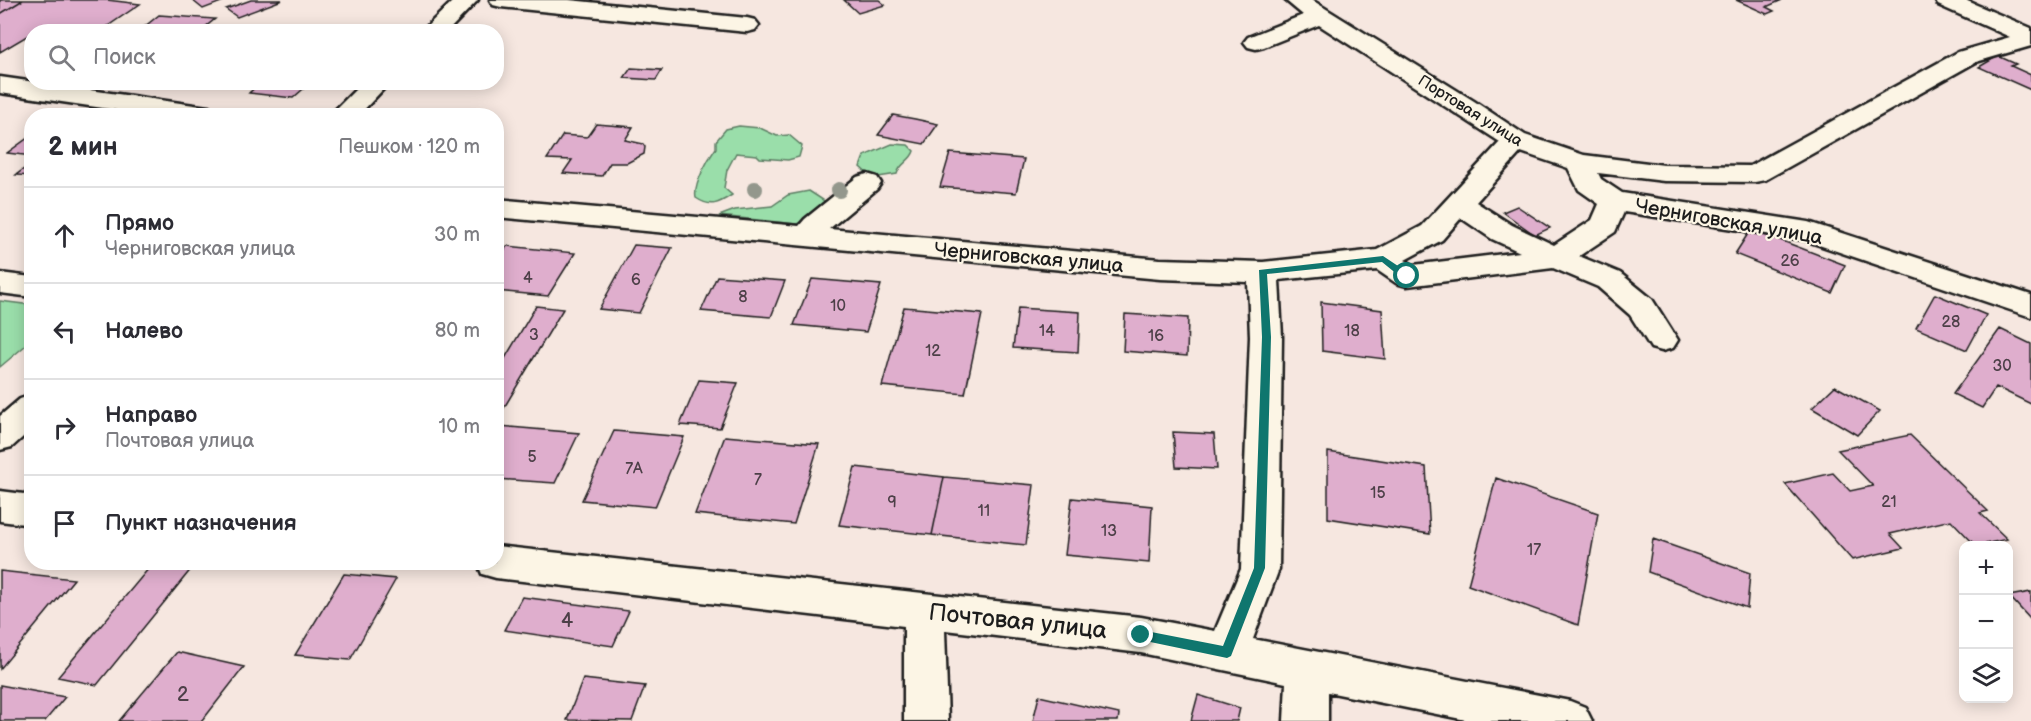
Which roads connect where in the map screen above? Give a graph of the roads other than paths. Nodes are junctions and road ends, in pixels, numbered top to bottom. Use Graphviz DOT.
graph roads {
  1 [pos="467,0"];
  2 [pos="501,0"];
  3 [pos="1296,0"];
  4 [pos="1946,0"];
  5 [pos="1322,16"];
  6 [pos="442,24"];
  7 [pos="747,25"];
  8 [pos="2031,38"];
  9 [pos="1256,42"];
  10 [pos="0,85"];
  11 [pos="24,88"];
  12 [pos="35,90"];
  13 [pos="370,90"];
  14 [pos="160,108"];
  15 [pos="350,108"];
  16 [pos="1516,141"];
  17 [pos="1580,163"];
  18 [pos="867,183"];
  19 [pos="1614,201"];
  20 [pos="1458,203"];
  21 [pos="504,209"];
  22 [pos="807,237"];
  23 [pos="1556,258"];
  24 [pos="1383,259"];
  25 [pos="1263,272"];
  26 [pos="0,283"];
  27 [pos="24,286"];
  28 [pos="2031,306"];
  29 [pos="1662,340"];
  30 [pos="24,415"];
  31 [pos="0,437"];
  32 [pos="0,506"];
  33 [pos="24,509"];
  34 [pos="504,563"];
  35 [pos="924,611"];
  36 [pos="1227,652"];
  37 [pos="1308,668"];
  38 [pos="926,721"];
  39 [pos="1306,721"];
  40 [pos="1570,721"];
  1 -- 6 [label="street"];
  2 -- 7 [label="street"];
  3 -- 5 [label="street, Портовая улица"];
  4 -- 8 [label="street"];
  5 -- 9 [label="street"];
  5 -- 16 [label="street, Портовая улица"];
  8 -- 17 [label="street, Портовая улица"];
  10 -- 11 [label="street"];
  12 -- 14 [label="street"];
  13 -- 15 [label="street"];
  16 -- 17 [label="street, Портовая улица"];
  16 -- 20 [label="street, Черниговская улица"];
  17 -- 19 [label="street, Черниговская улица"];
  18 -- 22 [label="street"];
  19 -- 23 [label="street"];
  19 -- 28 [label="street, Черниговская улица"];
  20 -- 23 [label="street"];
  20 -- 24 [label="street, Черниговская улица"];
  21 -- 22 [label="street, Черниговская улица"];
  22 -- 25 [label="street, Черниговская улица"];
  23 -- 24 [label="street"];
  23 -- 29 [label="street"];
  24 -- 25 [label="street, Черниговская улица"];
  25 -- 36 [label="street"];
  26 -- 27 [label="street"];
  30 -- 31 [label="street"];
  32 -- 33 [label="street"];
  34 -- 35 [label="street, Почтовая улица"];
  35 -- 36 [label="street, Почтовая улица"];
  35 -- 38 [label="street"];
  36 -- 37 [label="street, Почтовая улица"];
  37 -- 39 [label="street"];
  37 -- 40 [label="street, Почтовая улица"];
}
